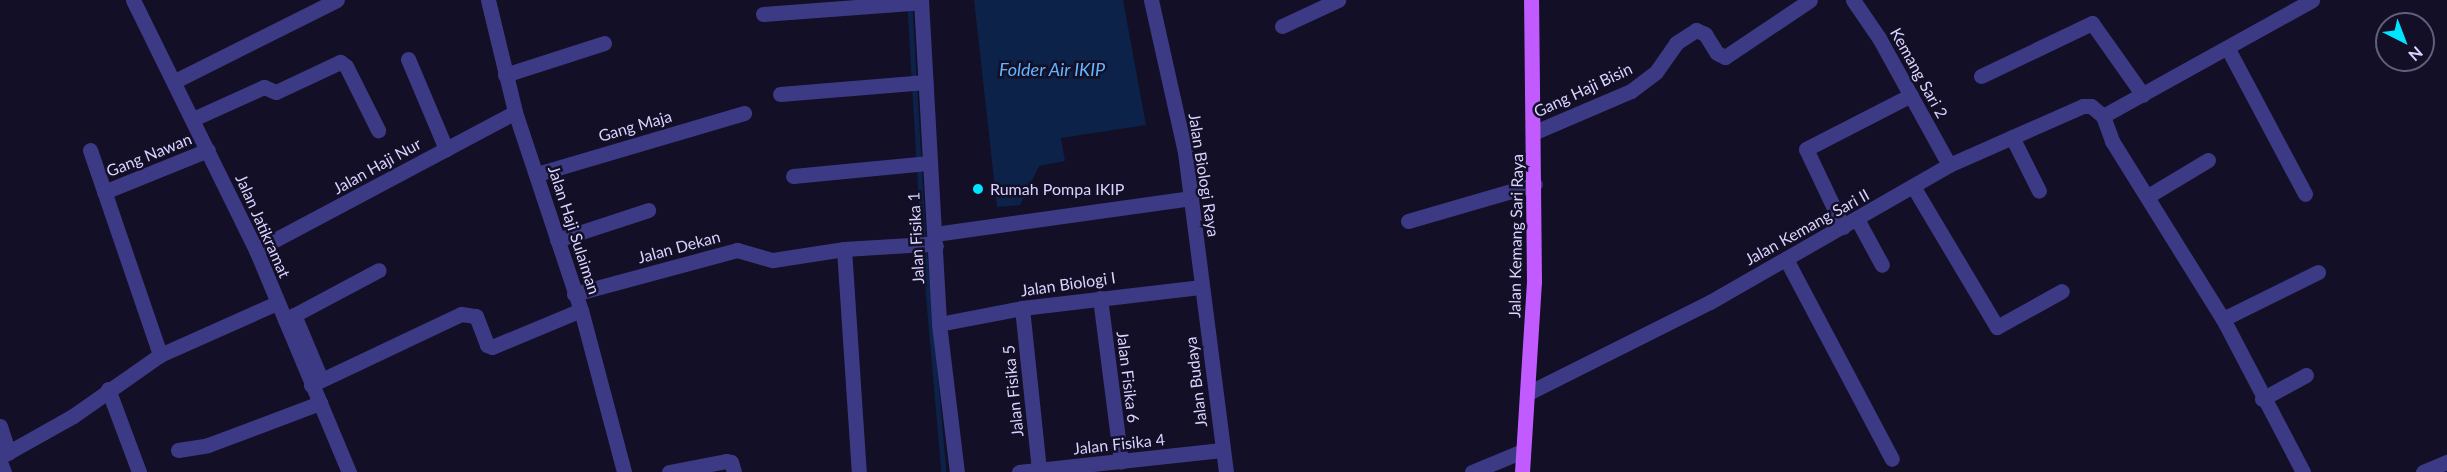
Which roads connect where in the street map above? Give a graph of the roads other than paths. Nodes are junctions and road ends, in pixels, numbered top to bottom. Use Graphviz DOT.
graph roads {
  1 [pos="133,0"];
  2 [pos="337,0"];
  3 [pos="488,0"];
  4 [pos="1151,0"];
  5 [pos="1338,0"];
  6 [pos="1531,0"];
  7 [pos="1809,0"];
  8 [pos="1853,0"];
  9 [pos="2312,0"];
  10 [pos="914,1"];
  11 [pos="763,14"];
  12 [pos="1282,26"];
  13 [pos="604,43"];
  14 [pos="2228,49"];
  15 [pos="408,58"];
  16 [pos="506,75"];
  17 [pos="1981,76"];
  18 [pos="176,81"];
  19 [pos="917,82"];
  20 [pos="780,94"];
  21 [pos="1911,95"];
  22 [pos="2143,95"];
  23 [pos="515,112"];
  24 [pos="744,113"];
  25 [pos="2103,116"];
  26 [pos="193,119"];
  27 [pos="378,130"];
  28 [pos="1535,132"];
  29 [pos="2012,137"];
  30 [pos="446,149"];
  31 [pos="90,150"];
  32 [pos="208,150"];
  33 [pos="2208,160"];
  34 [pos="921,163"];
  35 [pos="1949,165"];
  36 [pos="537,174"];
  37 [pos="793,176"];
  38 [pos="1535,184"];
  39 [pos="1914,188"];
  40 [pos="2039,191"];
  41 [pos="104,192"];
  42 [pos="2306,194"];
  43 [pos="2148,196"];
  44 [pos="1191,198"];
  45 [pos="648,210"];
  46 [pos="1857,219"];
  47 [pos="1408,221"];
  48 [pos="1843,227"];
  49 [pos="557,240"];
  50 [pos="928,242"];
  51 [pos="844,249"];
  52 [pos="256,250"];
  53 [pos="1786,260"];
  54 [pos="1882,265"];
  55 [pos="379,270"];
  56 [pos="2318,272"];
  57 [pos="1202,287"];
  58 [pos="2062,291"];
  59 [pos="574,294"];
  60 [pos="1100,298"];
  61 [pos="277,303"];
  62 [pos="1022,308"];
  63 [pos="581,310"];
  64 [pos="289,318"];
  65 [pos="2223,319"];
  66 [pos="939,324"];
  67 [pos="372,345"];
  68 [pos="160,355"];
  69 [pos="2306,375"];
  70 [pos="312,378"];
  71 [pos="108,389"];
  72 [pos="1528,393"];
  73 [pos="2262,399"];
  74 [pos="320,404"];
  75 [pos="0,426"];
  76 [pos="178,450"];
  77 [pos="1222,450"];
  78 [pos="1523,451"];
  79 [pos="3,457"];
  80 [pos="1892,459"];
  81 [pos="1130,461"];
  82 [pos="2447,462"];
  83 [pos="344,470"];
  84 [pos="1039,470"];
  85 [pos="4,472"];
  86 [pos="139,472"];
  87 [pos="624,472"];
  88 [pos="669,472"];
  89 [pos="734,472"];
  90 [pos="860,472"];
  91 [pos="957,472"];
  92 [pos="1019,472"];
  93 [pos="1226,472"];
  94 [pos="1472,472"];
  95 [pos="1522,472"];
  96 [pos="2302,472"];
  97 [pos="2423,472"];
  1 -- 18 [label="street, Jalan Jatikramat"];
  2 -- 18 [label="street"];
  3 -- 16 [label="street, Jalan Haji Sulaiman"];
  4 -- 44 [label="street, Jalan Biologi Raya"];
  5 -- 12 [label="street"];
  6 -- 28 [label="main road, Jalan Kemang Sari Raya"];
  7 -- 28 [label="street, Gang Haji Bisin"];
  8 -- 21 [label="street, Kemang Sari 2"];
  9 -- 14 [label="street"];
  10 -- 11 [label="street"];
  10 -- 19 [label="street, Jalan Fisika 1"];
  13 -- 16 [label="street"];
  14 -- 22 [label="street"];
  14 -- 42 [label="street"];
  15 -- 30 [label="street"];
  16 -- 23 [label="street, Jalan Haji Sulaiman"];
  17 -- 22 [label="street"];
  18 -- 26 [label="street, Jalan Jatikramat"];
  19 -- 20 [label="street"];
  19 -- 34 [label="street, Jalan Fisika 1"];
  21 -- 35 [label="street, Kemang Sari 2"];
  21 -- 48 [label="street"];
  22 -- 25 [label="street"];
  23 -- 30 [label="street, Jalan Haji Nur"];
  23 -- 36 [label="street, Jalan Haji Sulaiman"];
  24 -- 36 [label="street, Gang Maja"];
  25 -- 29 [label="street, Jalan Kemang Sari II"];
  25 -- 43 [label="street"];
  26 -- 27 [label="street"];
  26 -- 32 [label="street, Jalan Jatikramat"];
  28 -- 38 [label="main road, Jalan Kemang Sari Raya"];
  29 -- 35 [label="street, Jalan Kemang Sari II"];
  29 -- 40 [label="street"];
  30 -- 52 [label="street, Jalan Haji Nur"];
  31 -- 41 [label="street"];
  32 -- 41 [label="street, Gang Nawan"];
  32 -- 52 [label="street, Jalan Jatikramat"];
  33 -- 43 [label="street"];
  34 -- 37 [label="street"];
  34 -- 50 [label="street, Jalan Fisika 1"];
  35 -- 39 [label="street, Jalan Kemang Sari II"];
  36 -- 49 [label="street, Jalan Haji Sulaiman"];
  38 -- 47 [label="street"];
  38 -- 72 [label="main road, Jalan Kemang Sari Raya"];
  39 -- 46 [label="street, Jalan Kemang Sari II"];
  39 -- 58 [label="street"];
  41 -- 68 [label="street"];
  43 -- 65 [label="street"];
  44 -- 50 [label="street, Jalan Dekan"];
  44 -- 57 [label="street, Jalan Biologi Raya"];
  45 -- 49 [label="street"];
  46 -- 48 [label="street, Jalan Kemang Sari II"];
  46 -- 54 [label="street"];
  48 -- 53 [label="street, Jalan Kemang Sari II"];
  49 -- 59 [label="street, Jalan Haji Sulaiman"];
  50 -- 51 [label="street, Jalan Dekan"];
  50 -- 66 [label="street, Jalan Fisika 1"];
  51 -- 59 [label="street, Jalan Dekan"];
  51 -- 90 [label="street"];
  52 -- 61 [label="street, Jalan Jatikramat"];
  53 -- 72 [label="street, Jalan Kemang Sari II"];
  53 -- 80 [label="street"];
  55 -- 64 [label="street"];
  56 -- 65 [label="street"];
  57 -- 60 [label="street, Jalan Biologi I"];
  57 -- 77 [label="street, Jalan Budaya"];
  59 -- 63 [label="street, Jalan Haji Sulaiman"];
  60 -- 62 [label="street, Jalan Biologi I"];
  60 -- 81 [label="street, Jalan Fisika 6"];
  61 -- 64 [label="street, Jalan Jatikramat"];
  61 -- 68 [label="street"];
  62 -- 66 [label="street, Jalan Biologi I"];
  62 -- 84 [label="street, Jalan Fisika 5"];
  63 -- 70 [label="street"];
  63 -- 87 [label="street, Jalan Haji Sulaiman"];
  64 -- 70 [label="street, Jalan Jatikramat"];
  65 -- 73 [label="street"];
  66 -- 91 [label="street, Jalan Fisika 1"];
  67 -- 70 [label="street"];
  68 -- 71 [label="street"];
  69 -- 73 [label="street"];
  70 -- 74 [label="street, Jalan Jatikramat"];
  71 -- 79 [label="street"];
  71 -- 86 [label="street"];
  72 -- 78 [label="main road, Jalan Kemang Sari Raya"];
  73 -- 96 [label="street"];
  74 -- 76 [label="street"];
  74 -- 83 [label="street, Jalan Jatikramat"];
  75 -- 79 [label="street"];
  77 -- 81 [label="street, Jalan Fisika 4"];
  77 -- 93 [label="street, Jalan Budaya"];
  78 -- 94 [label="street"];
  78 -- 95 [label="main road, Jalan Kemang Sari Raya"];
  79 -- 85 [label="street"];
  81 -- 84 [label="street, Jalan Fisika 4"];
  82 -- 97 [label="street"];
  84 -- 92 [label="street, Jalan Fisika 4"];
  88 -- 89 [label="street"];
}
